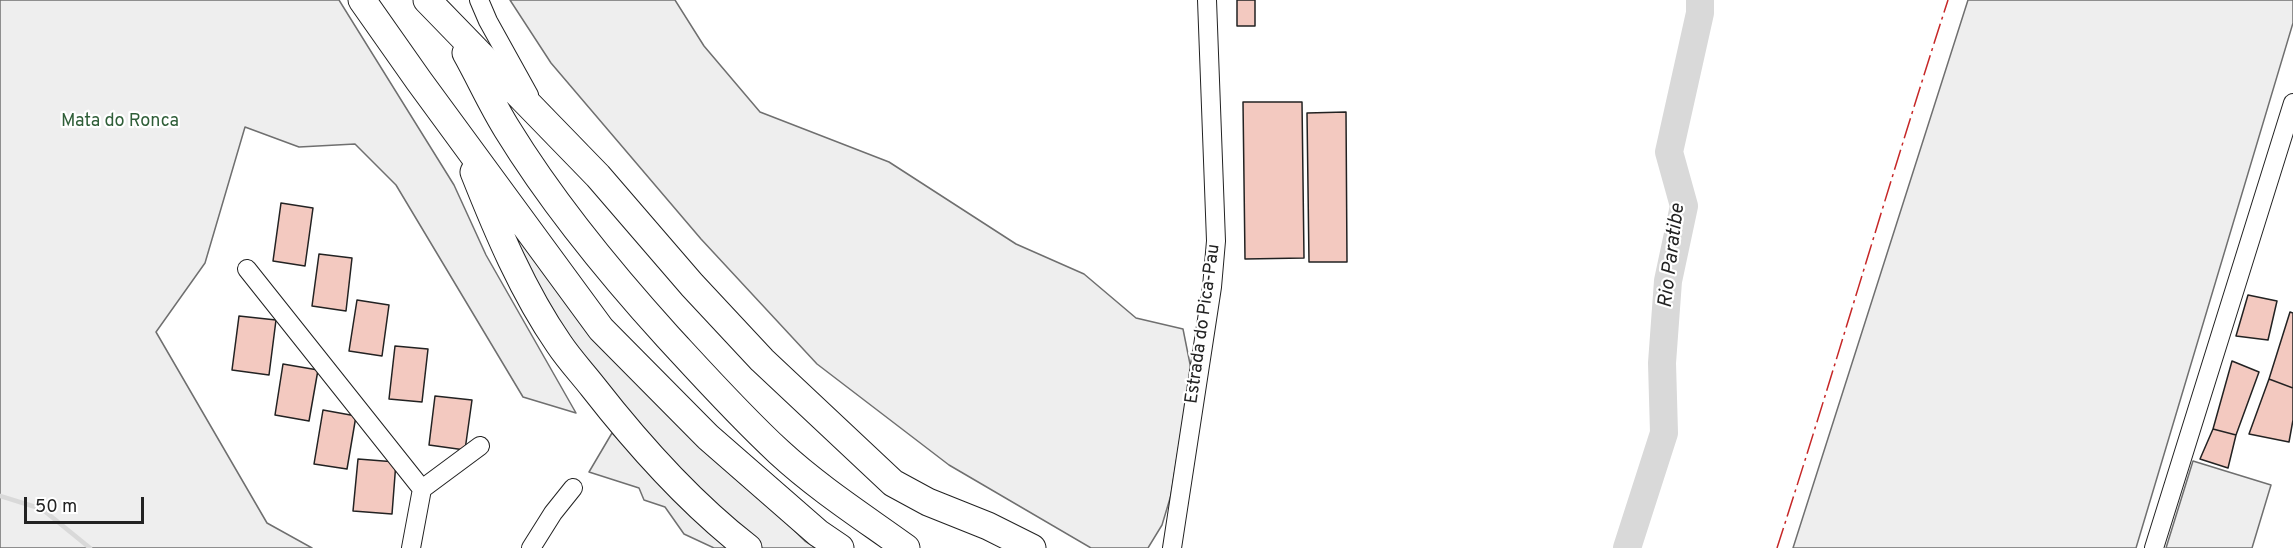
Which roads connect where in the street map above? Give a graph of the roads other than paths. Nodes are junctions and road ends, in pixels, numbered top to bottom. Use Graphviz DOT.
graph roads {
  1 [pos="362,0"];
  2 [pos="427,0"];
  3 [pos="479,0"];
  4 [pos="1207,0"];
  5 [pos="453,28"];
  6 [pos="2293,103"];
  7 [pos="553,128"];
  8 [pos="458,132"];
  9 [pos="247,269"];
  10 [pos="480,446"];
  11 [pos="573,488"];
  12 [pos="422,489"];
  13 [pos="1171,545"];
  14 [pos="411,548"];
  15 [pos="531,548"];
  16 [pos="748,548"];
  17 [pos="840,548"];
  18 [pos="906,548"];
  19 [pos="1032,548"];
  20 [pos="2154,548"];
  1 -- 8 [label="highway"];
  2 -- 5 [label="highway"];
  3 -- 7 [label="street"];
  4 -- 13 [label="street, Estrada do Pica-Pau"];
  5 -- 7 [label="highway"];
  5 -- 18 [label="highway"];
  6 -- 20 [label="street"];
  7 -- 19 [label="highway"];
  8 -- 16 [label="highway"];
  8 -- 17 [label="highway"];
  9 -- 12 [label="street"];
  10 -- 12 [label="street"];
  11 -- 15 [label="street"];
  12 -- 14 [label="street"];
}
